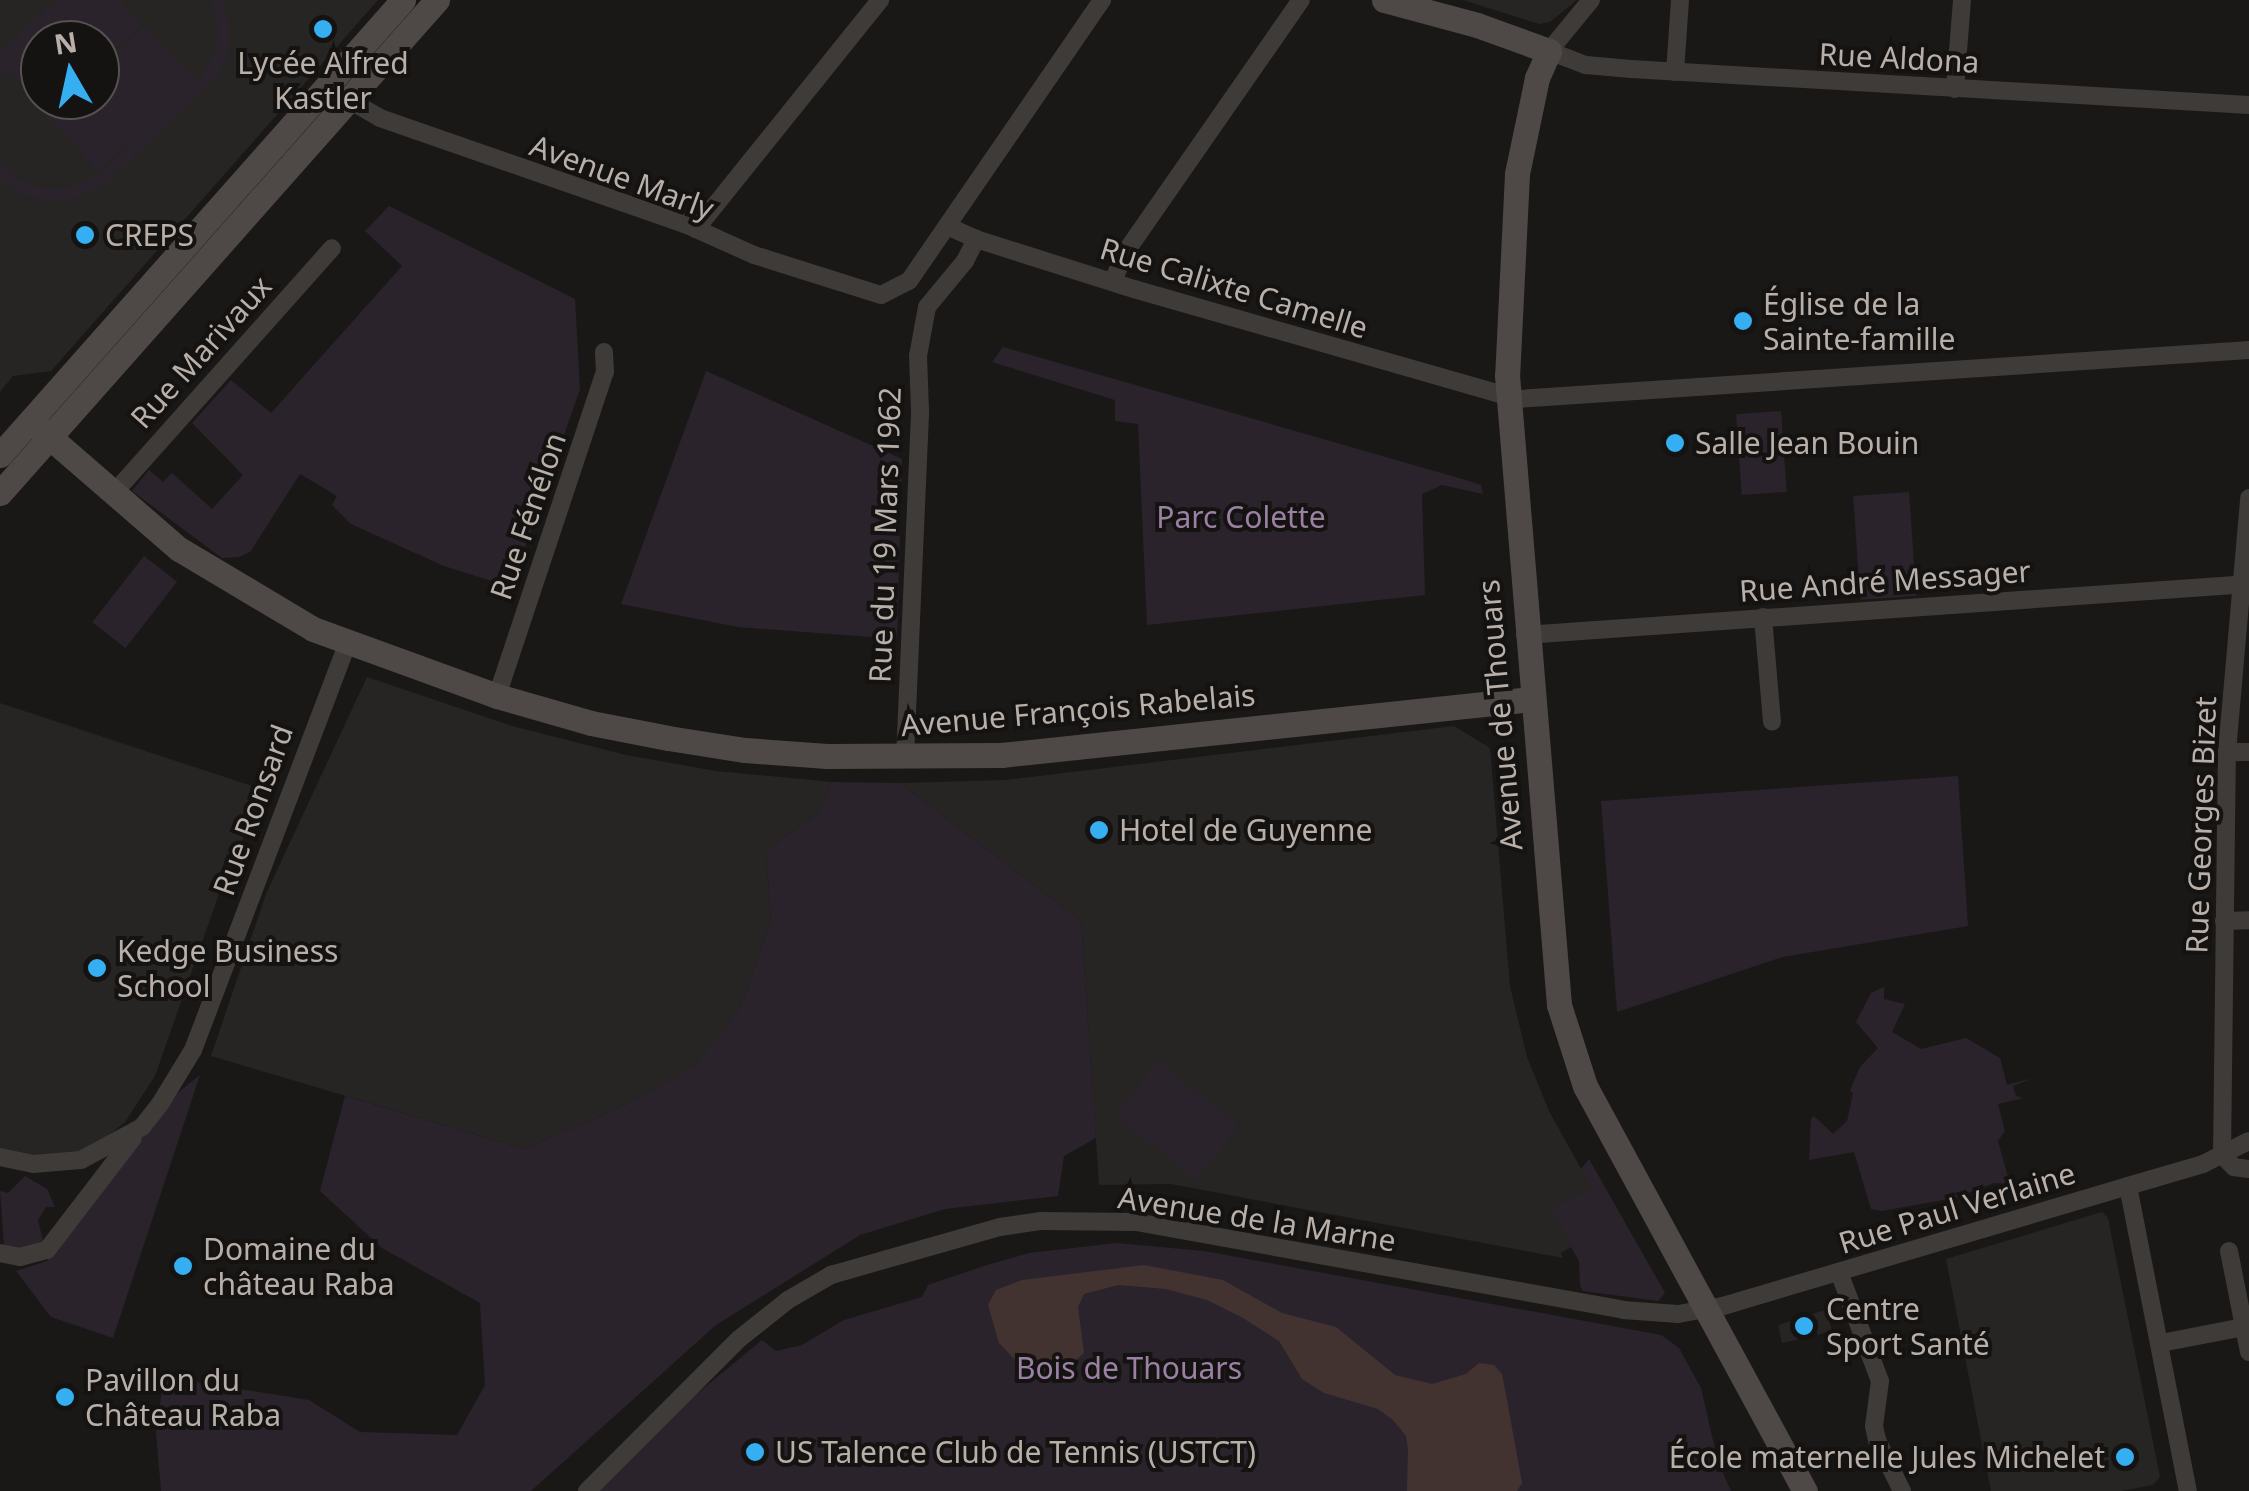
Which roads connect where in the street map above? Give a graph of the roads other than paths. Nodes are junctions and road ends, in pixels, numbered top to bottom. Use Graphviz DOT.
graph roads {
  1 [pos="403,0"];
  2 [pos="415,0"];
  3 [pos="436,0"];
  4 [pos="880,0"];
  5 [pos="1102,0"];
  6 [pos="1301,0"];
  7 [pos="1384,0"];
  8 [pos="1591,0"];
  9 [pos="1680,0"];
  10 [pos="1962,0"];
  11 [pos="1549,51"];
  12 [pos="1675,72"];
  13 [pos="1955,89"];
  14 [pos="350,100"];
  15 [pos="2249,104"];
  16 [pos="947,226"];
  17 [pos="696,229"];
  18 [pos="976,239"];
  19 [pos="332,248"];
  20 [pos="1113,281"];
  21 [pos="2249,350"];
  22 [pos="604,352"];
  23 [pos="1507,398"];
  24 [pos="40,430"];
  25 [pos="0,456"];
  26 [pos="0,472"];
  27 [pos="0,493"];
  28 [pos="113,494"];
  29 [pos="2249,498"];
  30 [pos="2245,584"];
  31 [pos="1763,617"];
  32 [pos="1525,635"];
  33 [pos="348,643"];
  34 [pos="497,696"];
  35 [pos="1531,699"];
  36 [pos="1772,722"];
  37 [pos="2227,752"];
  38 [pos="2249,752"];
  39 [pos="906,758"];
  40 [pos="2249,920"];
  41 [pos="2224,922"];
  42 [pos="142,1127"];
  43 [pos="2249,1142"];
  44 [pos="2222,1155"];
  45 [pos="0,1157"];
  46 [pos="2249,1169"];
  47 [pos="2128,1186"];
  48 [pos="2229,1251"];
  49 [pos="0,1254"];
  50 [pos="1838,1272"];
  51 [pos="1705,1310"];
  52 [pos="2244,1326"];
  53 [pos="2161,1342"];
  54 [pos="2249,1352"];
  55 [pos="587,1491"];
  56 [pos="1804,1491"];
  57 [pos="1902,1491"];
  58 [pos="2188,1491"];
  1 -- 24 [label="street"];
  2 -- 14 [label="street"];
  3 -- 14 [label="street"];
  4 -- 17 [label="street"];
  5 -- 16 [label="street"];
  6 -- 20 [label="street"];
  7 -- 11 [label="street"];
  8 -- 11 [label="street"];
  9 -- 12 [label="street"];
  10 -- 13 [label="street"];
  11 -- 12 [label="street, Rue Aldona"];
  11 -- 23 [label="street, Avenue de Thouars"];
  12 -- 13 [label="street, Rue Aldona"];
  13 -- 15 [label="street, Rue Aldona"];
  14 -- 17 [label="street, Avenue Marly"];
  14 -- 24 [label="street"];
  16 -- 17 [label="street, Avenue Marly"];
  16 -- 18 [label="street, Rue Calixte Camelle"];
  18 -- 20 [label="street, Rue Calixte Camelle"];
  18 -- 39 [label="street, Rue du 19 Mars 1962"];
  19 -- 28 [label="street, Rue Marivaux"];
  20 -- 23 [label="street, Rue Calixte Camelle"];
  21 -- 23 [label="street"];
  22 -- 34 [label="street, Rue Fénélon"];
  23 -- 32 [label="street, Avenue de Thouars"];
  24 -- 25 [label="street"];
  24 -- 26 [label="street"];
  24 -- 27 [label="street"];
  24 -- 28 [label="street, Avenue François Rabelais"];
  28 -- 33 [label="street, Avenue François Rabelais"];
  29 -- 30 [label="street, Rue Georges Bizet"];
  30 -- 31 [label="street, Rue André Messager"];
  30 -- 37 [label="street, Rue Georges Bizet"];
  31 -- 32 [label="street, Rue André Messager"];
  31 -- 36 [label="street"];
  32 -- 35 [label="street, Avenue de Thouars"];
  33 -- 34 [label="street, Avenue François Rabelais"];
  33 -- 42 [label="street, Rue Ronsard"];
  34 -- 39 [label="street, Avenue François Rabelais"];
  35 -- 39 [label="street, Avenue François Rabelais"];
  35 -- 51 [label="street, Avenue de Thouars"];
  37 -- 38 [label="street"];
  37 -- 41 [label="street, Rue Georges Bizet"];
  40 -- 41 [label="street"];
  41 -- 44 [label="street, Rue Georges Bizet"];
  42 -- 45 [label="street, Rue Ronsard"];
  42 -- 49 [label="street"];
  43 -- 44 [label="street, Rue Paul Verlaine"];
  44 -- 46 [label="street"];
  44 -- 47 [label="street, Rue Paul Verlaine"];
  47 -- 50 [label="street, Rue Paul Verlaine"];
  47 -- 53 [label="street"];
  48 -- 52 [label="street"];
  50 -- 51 [label="street, Rue Paul Verlaine"];
  50 -- 57 [label="street"];
  51 -- 55 [label="street, Avenue de la Marne"];
  51 -- 56 [label="street, Avenue de Thouars"];
  52 -- 53 [label="street"];
  52 -- 54 [label="street"];
  53 -- 58 [label="street"];
}
